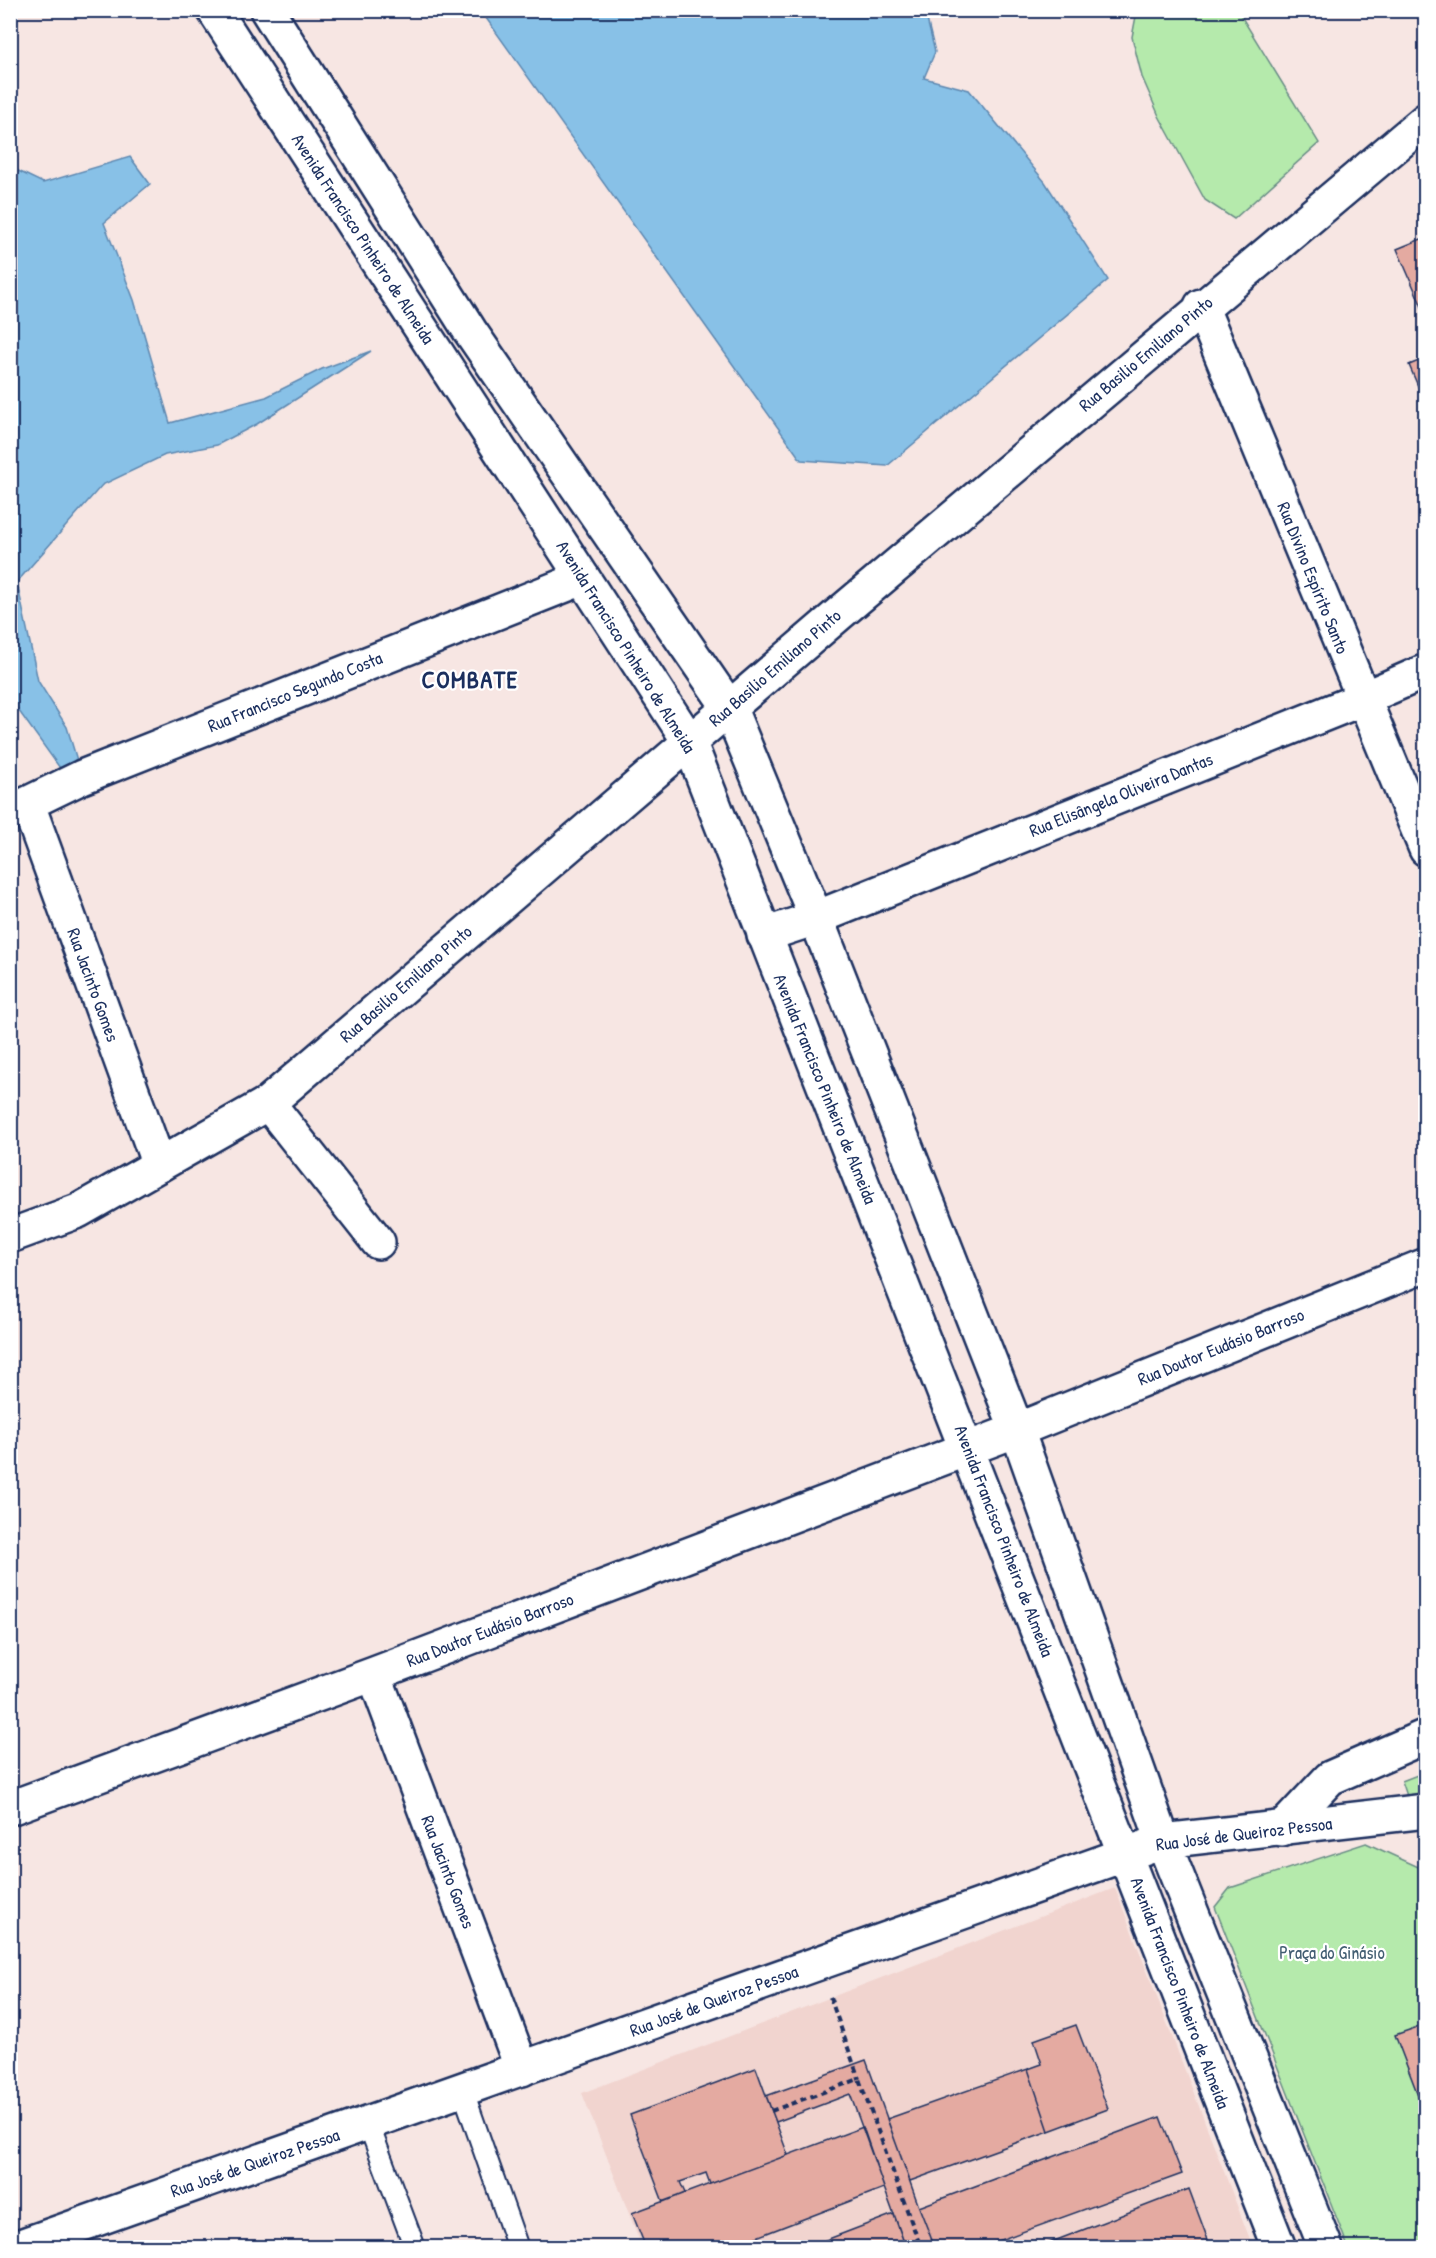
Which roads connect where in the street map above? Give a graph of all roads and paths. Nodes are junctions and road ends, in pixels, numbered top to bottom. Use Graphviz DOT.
graph roads {
  1 [pos="214,10"];
  2 [pos="267,10"];
  3 [pos="1425,120"];
  4 [pos="1201,306"];
  5 [pos="538,430"];
  6 [pos="501,452"];
  7 [pos="583,578"];
  8 [pos="1425,671"];
  9 [pos="1362,699"];
  10 [pos="730,709"];
  11 [pos="689,741"];
  12 [pos="19,809"];
  13 [pos="1425,849"];
  14 [pos="816,918"];
  15 [pos="764,934"];
  16 [pos="268,1103"];
  17 [pos="159,1165"];
  18 [pos="10,1236"];
  19 [pos="378,1242"];
  20 [pos="1425,1265"];
  21 [pos="1017,1430"];
  22 [pos="968,1449"];
  23 [pos="374,1674"];
  24 [pos="1425,1736"];
  25 [pos="10,1808"];
  26 [pos="1425,1811"];
  27 [pos="1282,1829"];
  28 [pos="1163,1841"];
  29 [pos="1126,1853"];
  30 [pos="830,1998"];
  31 [pos="522,2069"];
  32 [pos="859,2079"];
  33 [pos="463,2091"];
  34 [pos="771,2110"];
  35 [pos="368,2123"];
  36 [pos="15,2247"];
  37 [pos="415,2247"];
  38 [pos="518,2247"];
  39 [pos="921,2247"];
  40 [pos="1279,2247"];
  41 [pos="1326,2247"];
  1 -- 6 [label="main road, Avenida Francisco Pinheiro de Almeida"];
  2 -- 5 [label="main road"];
  3 -- 4 [label="main road, Rua Basilio Emiliano Pinto"];
  4 -- 9 [label="main road, Rua Divino Espírito Santo"];
  4 -- 10 [label="main road, Rua Basilio Emiliano Pinto"];
  5 -- 6 [label="main road"];
  5 -- 10 [label="main road"];
  6 -- 7 [label="main road, Avenida Francisco Pinheiro de Almeida"];
  7 -- 11 [label="main road, Avenida Francisco Pinheiro de Almeida"];
  7 -- 12 [label="main road, Rua Francisco Segundo Costa"];
  8 -- 9 [label="main road, Rua Elisângela Oliveira Dantas"];
  9 -- 13 [label="main road, Rua Divino Espírito Santo"];
  9 -- 14 [label="main road, Rua Elisângela Oliveira Dantas"];
  10 -- 11 [label="main road, Rua Basilio Emiliano Pinto"];
  10 -- 14 [label="main road"];
  11 -- 15 [label="main road, Avenida Francisco Pinheiro de Almeida"];
  11 -- 16 [label="main road, Rua Basilio Emiliano Pinto"];
  12 -- 17 [label="main road, Rua Jacinto Gomes"];
  14 -- 15 [label="main road, Rua Elisângela Oliveira Dantas"];
  14 -- 21 [label="main road"];
  15 -- 22 [label="main road, Avenida Francisco Pinheiro de Almeida"];
  16 -- 17 [label="main road, Rua Basilio Emiliano Pinto"];
  16 -- 19 [label="main road"];
  17 -- 18 [label="main road, Rua Basilio Emiliano Pinto"];
  20 -- 21 [label="main road, Rua Doutor Eudásio Barroso"];
  21 -- 22 [label="main road, Rua Doutor Eudásio Barroso"];
  21 -- 28 [label="main road"];
  22 -- 23 [label="main road, Rua Doutor Eudásio Barroso"];
  22 -- 29 [label="main road, Avenida Francisco Pinheiro de Almeida"];
  23 -- 25 [label="main road, Rua Doutor Eudásio Barroso"];
  23 -- 31 [label="main road, Rua Jacinto Gomes"];
  24 -- 27 [label="main road"];
  26 -- 27 [label="main road, Rua José de Queiroz Pessoa"];
  27 -- 28 [label="main road, Rua José de Queiroz Pessoa"];
  28 -- 29 [label="main road, Rua José de Queiroz Pessoa"];
  28 -- 41 [label="main road"];
  29 -- 31 [label="main road, Rua José de Queiroz Pessoa"];
  29 -- 40 [label="main road, Avenida Francisco Pinheiro de Almeida"];
  30 -- 32 [label="path"];
  31 -- 33 [label="main road, Rua José de Queiroz Pessoa"];
  32 -- 34 [label="path"];
  32 -- 39 [label="path"];
  33 -- 35 [label="main road, Rua José de Queiroz Pessoa"];
  33 -- 38 [label="lane"];
  35 -- 36 [label="main road, Rua José de Queiroz Pessoa"];
  35 -- 37 [label="lane"];
}
